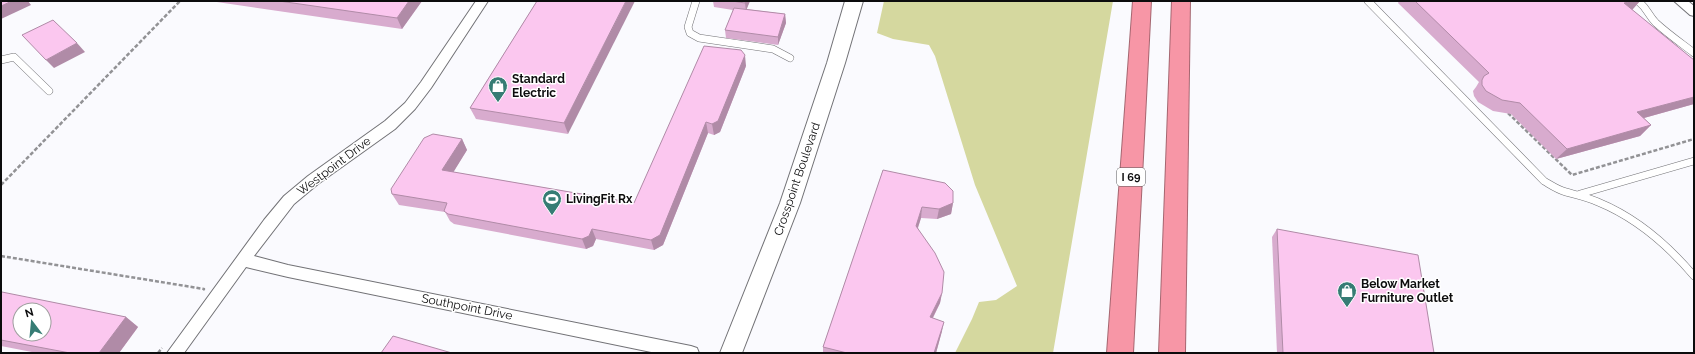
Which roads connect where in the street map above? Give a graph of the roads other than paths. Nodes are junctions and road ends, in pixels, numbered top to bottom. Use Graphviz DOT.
graph roads {
  1 [pos="482,1"];
  2 [pos="696,1"];
  3 [pos="854,1"];
  4 [pos="1142,1"];
  5 [pos="1181,1"];
  6 [pos="1368,1"];
  7 [pos="1638,1"];
  8 [pos="1680,1"];
  9 [pos="1694,12"];
  10 [pos="1694,53"];
  11 [pos="790,58"];
  12 [pos="1,60"];
  13 [pos="48,91"];
  14 [pos="1694,161"];
  15 [pos="1580,194"];
  16 [pos="243,260"];
  17 [pos="1694,276"];
  18 [pos="174,353"];
  19 [pos="691,353"];
  20 [pos="730,353"];
  21 [pos="1120,353"];
  22 [pos="1172,353"];
  1 -- 16 [label="street, Westpoint Drive"];
  2 -- 11 [label="lane"];
  3 -- 20 [label="street, Crosspoint Boulevard"];
  4 -- 21 [label="highway, I 69"];
  5 -- 22 [label="highway"];
  6 -- 15 [label="lane"];
  7 -- 10 [label="lane"];
  8 -- 9 [label="street"];
  12 -- 13 [label="lane"];
  14 -- 15 [label="lane"];
  15 -- 17 [label="lane"];
  16 -- 18 [label="street, Westpoint Drive"];
  16 -- 19 [label="street, Southpoint Drive"];
}
